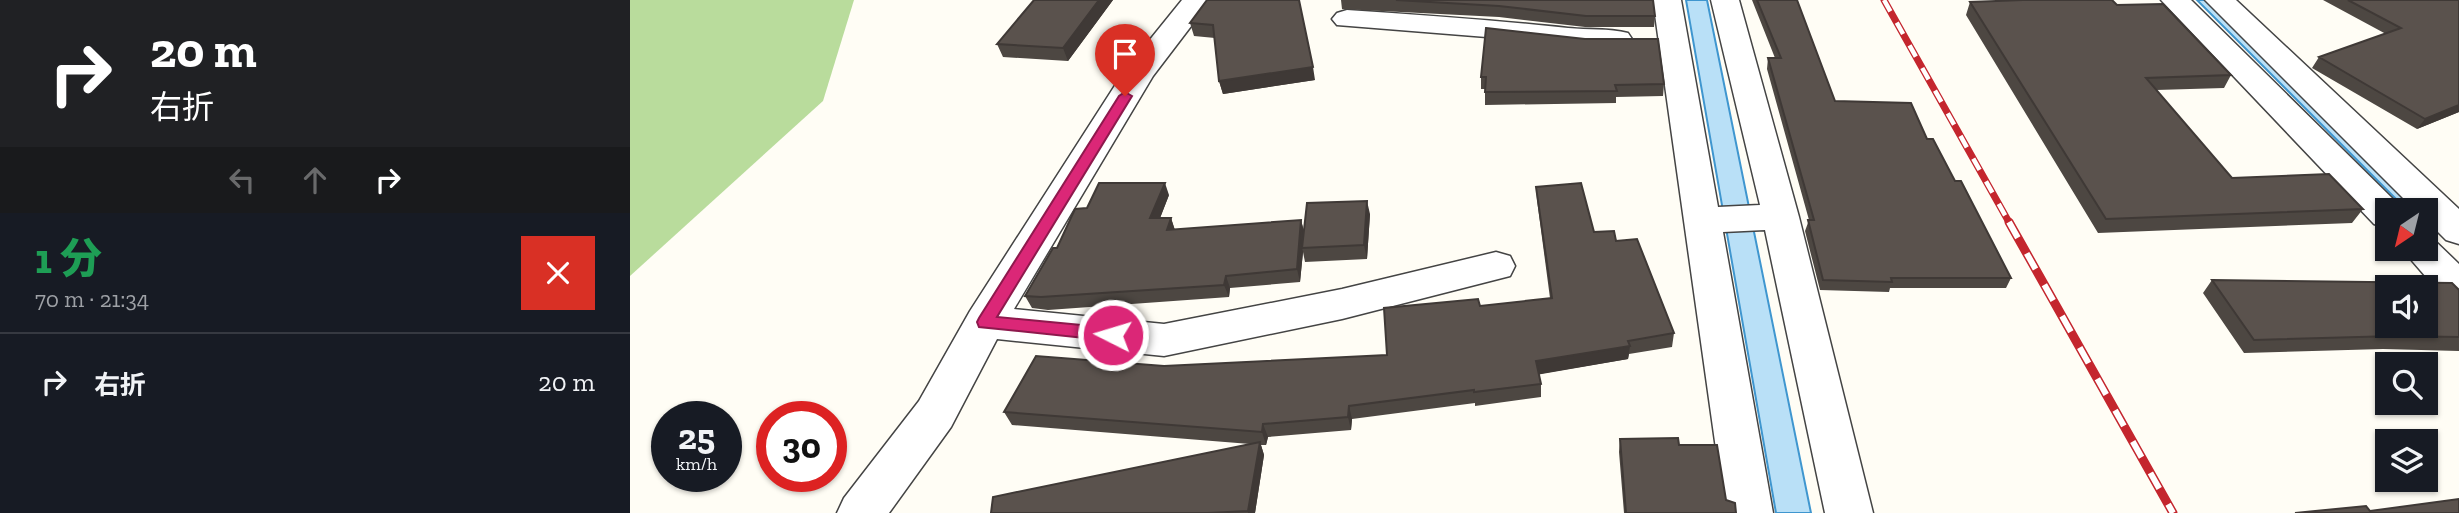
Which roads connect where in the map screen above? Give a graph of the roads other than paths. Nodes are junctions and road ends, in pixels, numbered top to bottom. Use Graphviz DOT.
graph roads {
  1 [pos="1197,0"];
  2 [pos="1667,0"];
  3 [pos="1725,0"];
  4 [pos="2175,0"];
  5 [pos="2219,0"];
  6 [pos="1347,19"];
  7 [pos="1674,38"];
  8 [pos="2375,203"];
  9 [pos="1771,218"];
  10 [pos="1709,219"];
  11 [pos="2459,231"];
  12 [pos="2432,261"];
  13 [pos="1496,266"];
  14 [pos="2459,289"];
  15 [pos="985,322"];
  16 [pos="861,513"];
  17 [pos="1749,513"];
  18 [pos="1849,513"];
  1 -- 15 [label="street"];
  2 -- 7 [label="street"];
  3 -- 9 [label="street"];
  4 -- 8 [label="street"];
  5 -- 11 [label="street"];
  6 -- 7 [label="street"];
  7 -- 10 [label="street"];
  9 -- 10 [label="street"];
  9 -- 18 [label="street"];
  10 -- 17 [label="street"];
  12 -- 14 [label="street"];
  13 -- 15 [label="street"];
  15 -- 16 [label="street"];
}
